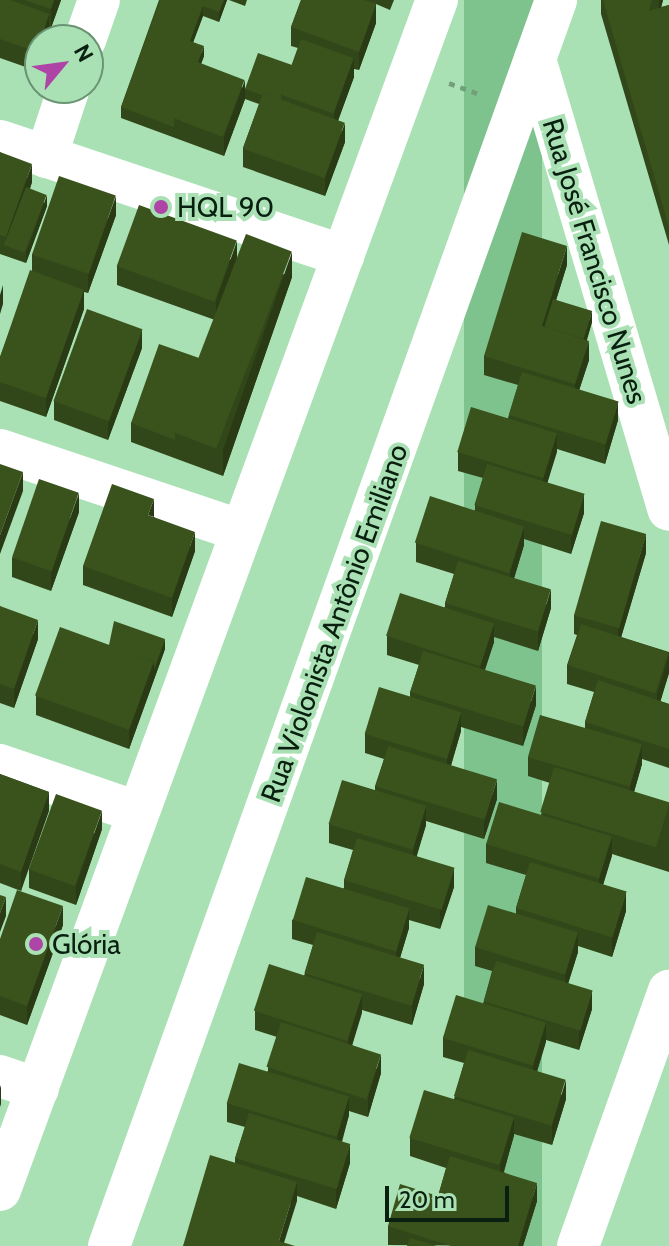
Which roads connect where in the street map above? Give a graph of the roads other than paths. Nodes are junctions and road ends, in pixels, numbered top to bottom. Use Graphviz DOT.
graph roads {
  1 [pos="99,0"];
  2 [pos="437,0"];
  3 [pos="556,0"];
  4 [pos="91,24"];
  5 [pos="535,59"];
  6 [pos="64,104"];
  7 [pos="0,141"];
  8 [pos="46,157"];
  9 [pos="343,256"];
  10 [pos="0,450"];
  11 [pos="669,510"];
  12 [pos="239,530"];
  13 [pos="0,765"];
  14 [pos="134,811"];
  15 [pos="669,991"];
  16 [pos="19,1083"];
  17 [pos="0,1190"];
  18 [pos="109,1246"];
  19 [pos="578,1246"];
  1 -- 4 [label="street"];
  2 -- 9 [label="street"];
  3 -- 5 [label="street, Rua Violonista Antônio Emiliano"];
  5 -- 11 [label="street, Rua José Francisco Nunes"];
  5 -- 18 [label="street, Rua Violonista Antônio Emiliano"];
  6 -- 8 [label="street"];
  7 -- 8 [label="street"];
  8 -- 9 [label="street"];
  9 -- 12 [label="street"];
  10 -- 12 [label="street"];
  12 -- 14 [label="street"];
  13 -- 14 [label="street"];
  14 -- 16 [label="street"];
  15 -- 19 [label="street"];
  16 -- 17 [label="street"];
}
